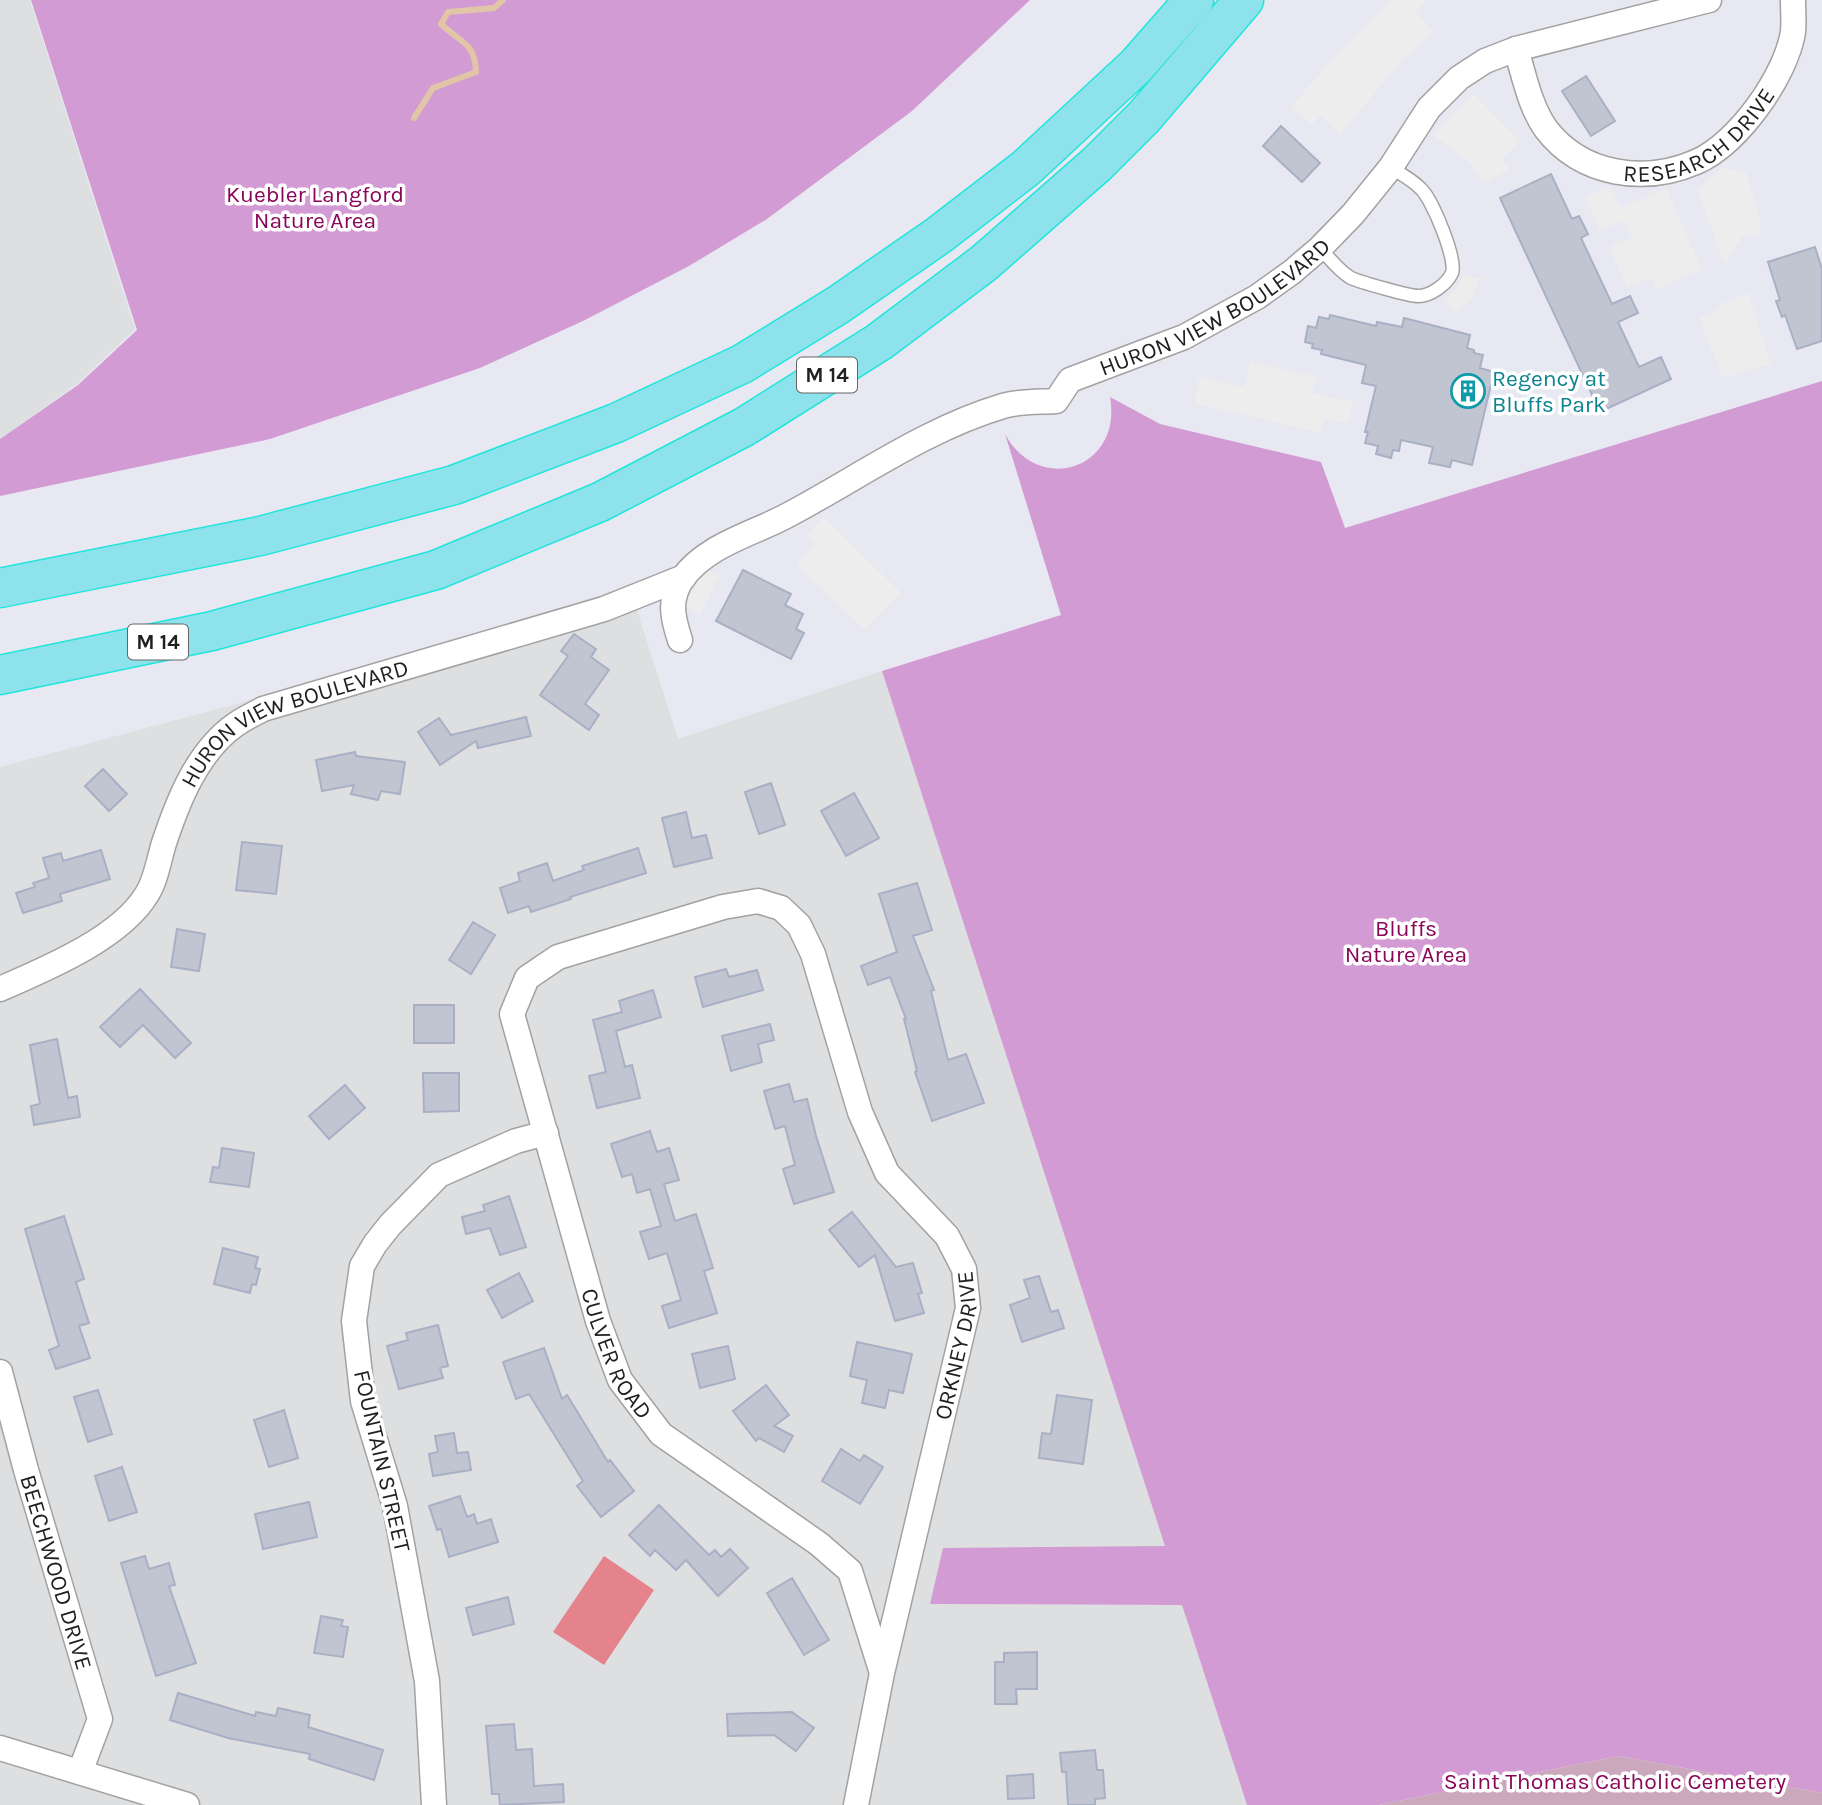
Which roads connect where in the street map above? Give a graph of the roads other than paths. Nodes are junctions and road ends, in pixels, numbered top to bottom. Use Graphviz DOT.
graph roads {
  1 [pos="1194,0"];
  2 [pos="1244,0"];
  3 [pos="1709,0"];
  4 [pos="1793,0"];
  5 [pos="1517,49"];
  6 [pos="1391,167"];
  7 [pos="1320,248"];
  8 [pos="684,577"];
  9 [pos="0,588"];
  10 [pos="681,640"];
  11 [pos="0,675"];
  12 [pos="558,957"];
  13 [pos="0,989"];
  14 [pos="546,1133"];
  15 [pos="0,1372"];
  16 [pos="882,1673"];
  17 [pos="0,1748"];
  18 [pos="80,1772"];
  19 [pos="187,1805"];
  20 [pos="434,1805"];
  21 [pos="856,1805"];
  1 -- 9 [label="highway, M 14"];
  2 -- 11 [label="highway, M 14"];
  3 -- 5 [label="street, HURON VIEW BOULEVARD"];
  4 -- 5 [label="street, RESEARCH DRIVE"];
  5 -- 6 [label="street, HURON VIEW BOULEVARD"];
  6 -- 7 [label="street, HURON VIEW BOULEVARD"];
  6 -- 7 [label="lane"];
  7 -- 8 [label="street, HURON VIEW BOULEVARD"];
  8 -- 10 [label="street, HURON VIEW BOULEVARD"];
  8 -- 13 [label="street, HURON VIEW BOULEVARD"];
  12 -- 14 [label="street, CULVER ROAD"];
  12 -- 16 [label="street, ORKNEY DRIVE"];
  14 -- 16 [label="street, CULVER ROAD"];
  14 -- 20 [label="street, FOUNTAIN STREET"];
  15 -- 18 [label="street, BEECHWOOD DRIVE"];
  16 -- 21 [label="street, ORKNEY DRIVE"];
  17 -- 18 [label="street"];
  18 -- 19 [label="street"];
}
